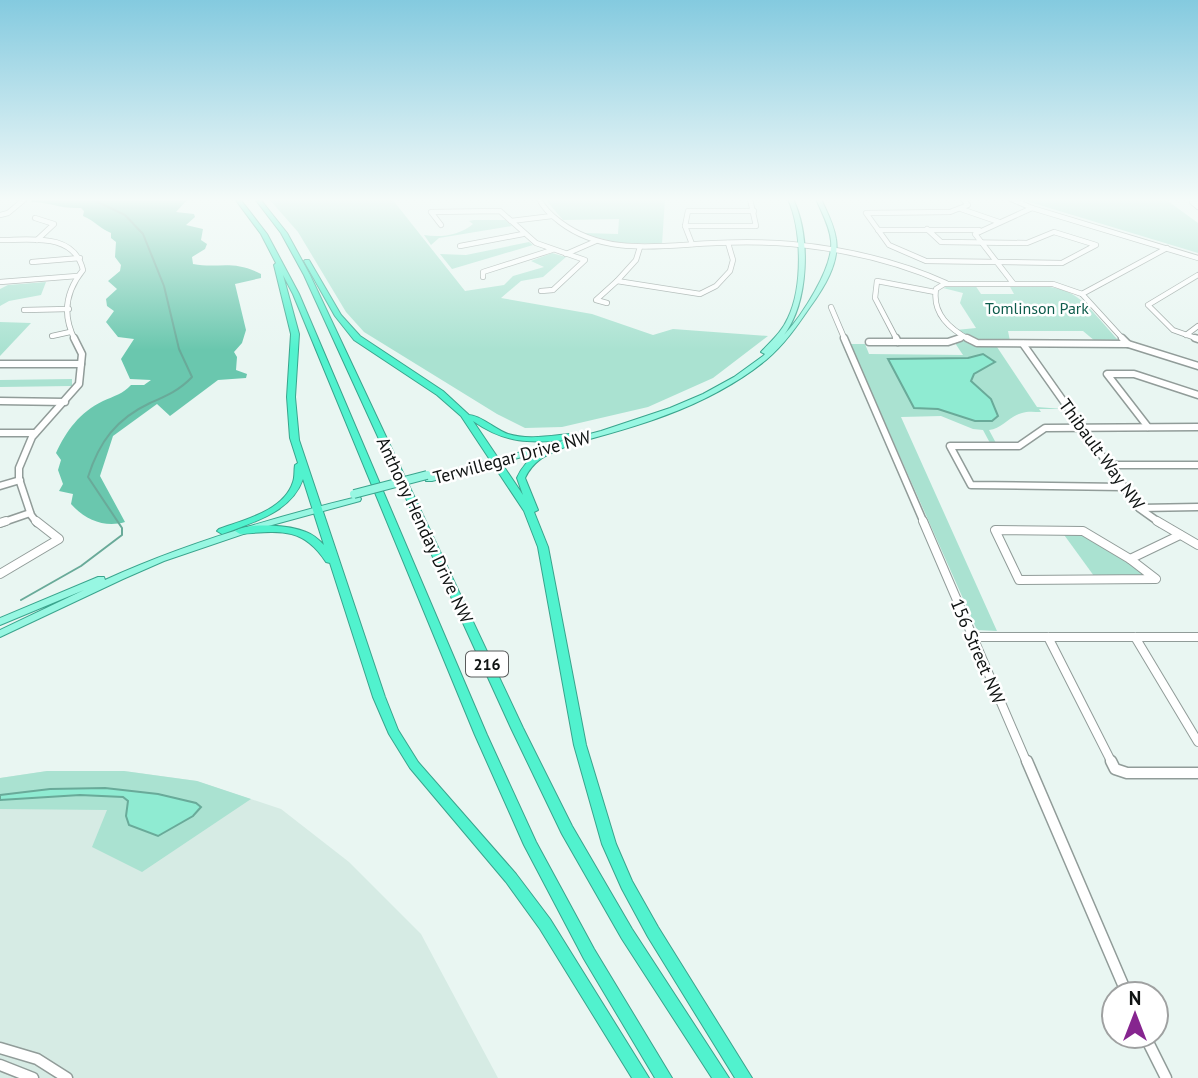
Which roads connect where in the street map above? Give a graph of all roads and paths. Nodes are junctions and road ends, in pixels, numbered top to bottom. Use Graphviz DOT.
graph roads {
  1 [pos="74,249"];
  2 [pos="293,249"];
  3 [pos="299,249"];
  4 [pos="574,249"];
  5 [pos="639,249"];
  6 [pos="730,249"];
  7 [pos="801,249"];
  8 [pos="817,249"];
  9 [pos="899,249"];
  10 [pos="987,249"];
  11 [pos="1088,249"];
  12 [pos="1165,249"];
  13 [pos="1176,249"];
  14 [pos="552,250"];
  15 [pos="274,251"];
  16 [pos="835,252"];
  17 [pos="565,254"];
  18 [pos="1198,256"];
  19 [pos="80,258"];
  20 [pos="33,262"];
  21 [pos="998,262"];
  22 [pos="78,276"];
  23 [pos="484,277"];
  24 [pos="1197,277"];
  25 [pos="617,281"];
  26 [pos="0,282"];
  27 [pos="1013,283"];
  28 [pos="944,284"];
  29 [pos="541,291"];
  30 [pos="935,292"];
  31 [pos="1082,294"];
  32 [pos="607,303"];
  33 [pos="831,307"];
  34 [pos="69,309"];
  35 [pos="24,310"];
  36 [pos="1198,326"];
  37 [pos="71,332"];
  38 [pos="52,335"];
  39 [pos="1186,335"];
  40 [pos="964,337"];
  41 [pos="1198,339"];
  42 [pos="869,342"];
  43 [pos="898,342"];
  44 [pos="1023,344"];
  45 [pos="1128,344"];
  46 [pos="0,364"];
  47 [pos="81,364"];
  48 [pos="1198,366"];
  49 [pos="1198,395"];
  50 [pos="0,401"];
  51 [pos="65,402"];
  52 [pos="464,414"];
  53 [pos="1080,427"];
  54 [pos="1148,427"];
  55 [pos="1198,427"];
  56 [pos="0,433"];
  57 [pos="35,433"];
  58 [pos="947,437"];
  59 [pos="294,438"];
  60 [pos="571,439"];
  61 [pos="950,446"];
  62 [pos="496,459"];
  63 [pos="1109,465"];
  64 [pos="1198,465"];
  65 [pos="428,477"];
  66 [pos="20,480"];
  67 [pos="0,486"];
  68 [pos="1123,487"];
  69 [pos="356,496"];
  70 [pos="317,506"];
  71 [pos="1198,507"];
  72 [pos="1139,508"];
  73 [pos="30,513"];
  74 [pos="0,523"];
  75 [pos="536,527"];
  76 [pos="222,531"];
  77 [pos="240,531"];
  78 [pos="1180,535"];
  79 [pos="1198,545"];
  80 [pos="1130,559"];
  81 [pos="0,574"];
  82 [pos="338,575"];
  83 [pos="0,622"];
  84 [pos="0,634"];
  85 [pos="972,637"];
  86 [pos="1048,637"];
  87 [pos="1135,637"];
  88 [pos="1198,637"];
  89 [pos="1198,742"];
  90 [pos="1198,773"];
  91 [pos="1121,980"];
  92 [pos="0,1048"];
  93 [pos="1152,1050"];
  94 [pos="0,1065"];
  95 [pos="1165,1077"];
  96 [pos="33,1078"];
  97 [pos="67,1078"];
  98 [pos="641,1078"];
  99 [pos="664,1078"];
  100 [pos="721,1078"];
  101 [pos="744,1078"];
  1 -- 19 [label="street"];
  2 -- 100 [label="highway, Anthony Henday Drive NW / 216"];
  3 -- 52 [label="highway"];
  4 -- 17 [label="street"];
  5 -- 25 [label="street"];
  6 -- 25 [label="street"];
  7 -- 60 [label="main road, Terwillegar Drive NW"];
  8 -- 16 [label="street"];
  9 -- 21 [label="street"];
  10 -- 21 [label="street"];
  11 -- 21 [label="street"];
  12 -- 31 [label="street"];
  13 -- 18 [label="street"];
  14 -- 17 [label="street"];
  14 -- 23 [label="street"];
  15 -- 59 [label="highway"];
  15 -- 99 [label="highway, Anthony Henday Drive NW / 216"];
  16 -- 28 [label="street"];
  16 -- 60 [label="main road, Terwillegar Drive NW"];
  17 -- 29 [label="street"];
  19 -- 20 [label="street"];
  19 -- 22 [label="street"];
  21 -- 27 [label="street"];
  22 -- 26 [label="street"];
  22 -- 34 [label="street"];
  24 -- 39 [label="street"];
  25 -- 32 [label="street"];
  27 -- 28 [label="street"];
  27 -- 31 [label="street"];
  28 -- 30 [label="street"];
  30 -- 40 [label="street"];
  30 -- 43 [label="street"];
  31 -- 45 [label="street"];
  33 -- 85 [label="street, 156 Street NW"];
  34 -- 35 [label="street"];
  34 -- 37 [label="street"];
  36 -- 39 [label="street"];
  37 -- 38 [label="street"];
  37 -- 47 [label="street"];
  39 -- 41 [label="street"];
  40 -- 43 [label="street"];
  40 -- 44 [label="street"];
  42 -- 43 [label="street"];
  44 -- 45 [label="street"];
  44 -- 53 [label="street, Thibault Way NW"];
  45 -- 48 [label="street"];
  46 -- 47 [label="street"];
  47 -- 51 [label="street"];
  49 -- 54 [label="street"];
  50 -- 51 [label="street"];
  51 -- 57 [label="street"];
  52 -- 60 [label="highway"];
  52 -- 62 [label="highway"];
  53 -- 54 [label="street"];
  53 -- 61 [label="street"];
  53 -- 63 [label="street, Thibault Way NW"];
  54 -- 55 [label="street"];
  56 -- 57 [label="street"];
  57 -- 66 [label="street"];
  58 -- 61 [label="street"];
  59 -- 70 [label="highway"];
  59 -- 76 [label="highway"];
  60 -- 62 [label="main road, Terwillegar Drive NW"];
  60 -- 75 [label="highway"];
  61 -- 68 [label="street"];
  62 -- 65 [label="main road, Terwillegar Drive NW"];
  62 -- 75 [label="highway"];
  63 -- 64 [label="street"];
  63 -- 68 [label="street, Thibault Way NW"];
  65 -- 69 [label="main road, Terwillegar Drive NW, bridge"];
  66 -- 67 [label="street"];
  66 -- 73 [label="street"];
  68 -- 72 [label="street, Thibault Way NW"];
  69 -- 70 [label="main road, Terwillegar Drive NW"];
  70 -- 76 [label="main road, Terwillegar Drive NW"];
  70 -- 77 [label="main road, Terwillegar Drive NW"];
  70 -- 82 [label="highway"];
  71 -- 72 [label="street"];
  72 -- 78 [label="street, Thibault Way NW"];
  73 -- 74 [label="street"];
  73 -- 81 [label="street"];
  75 -- 101 [label="highway"];
  76 -- 83 [label="main road, Terwillegar Drive NW"];
  77 -- 82 [label="highway"];
  77 -- 84 [label="main road, Terwillegar Drive NW"];
  78 -- 79 [label="street, Thibault Way NW"];
  78 -- 80 [label="street"];
  80 -- 80 [label="street"];
  82 -- 98 [label="highway"];
  85 -- 86 [label="street"];
  85 -- 91 [label="street, 156 Street NW"];
  86 -- 87 [label="street"];
  86 -- 90 [label="street"];
  87 -- 88 [label="street"];
  87 -- 89 [label="street"];
  92 -- 97 [label="street"];
  93 -- 95 [label="street"];
  94 -- 96 [label="street"];
}
